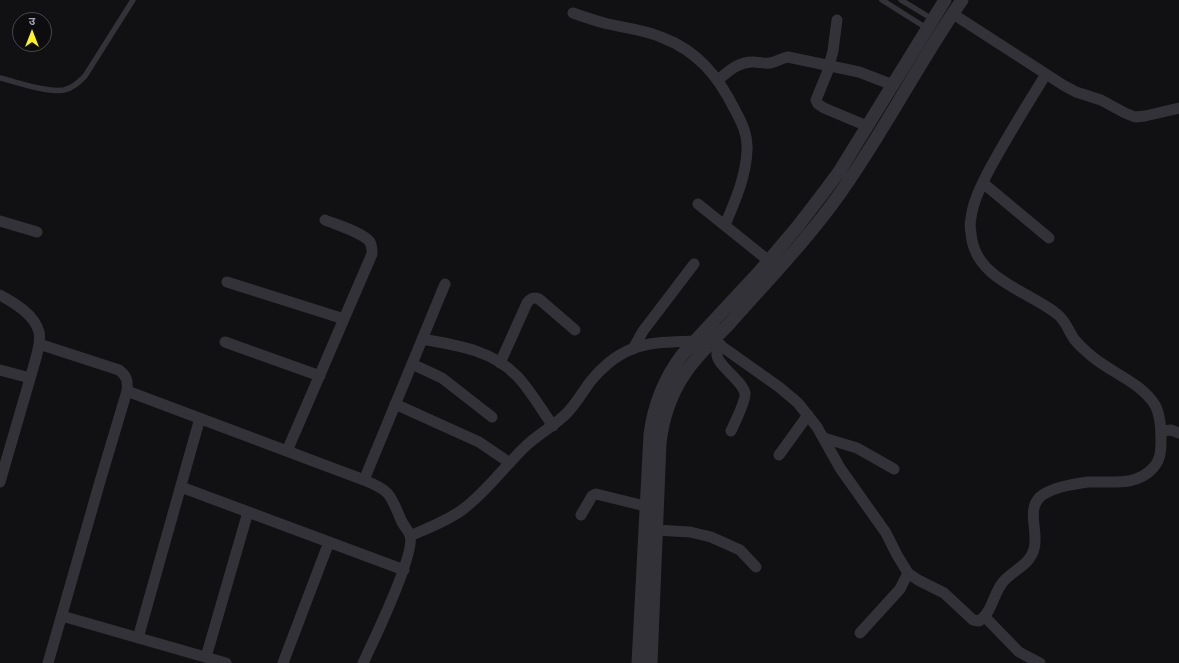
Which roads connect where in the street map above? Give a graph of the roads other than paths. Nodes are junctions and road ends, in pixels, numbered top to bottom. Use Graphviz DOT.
graph roads {
  1 [pos="133,0"];
  2 [pos="882,0"];
  3 [pos="901,0"];
  4 [pos="945,0"];
  5 [pos="962,0"];
  6 [pos="574,13"];
  7 [pos="953,14"];
  8 [pos="837,20"];
  9 [pos="930,24"];
  10 [pos="941,31"];
  11 [pos="829,66"];
  12 [pos="1046,74"];
  13 [pos="0,78"];
  14 [pos="718,80"];
  15 [pos="892,84"];
  16 [pos="1179,108"];
  17 [pos="867,126"];
  18 [pos="983,183"];
  19 [pos="698,204"];
  20 [pos="325,220"];
  21 [pos="0,221"];
  22 [pos="724,225"];
  23 [pos="37,232"];
  24 [pos="1048,238"];
  25 [pos="769,261"];
  26 [pos="694,264"];
  27 [pos="227,282"];
  28 [pos="445,284"];
  29 [pos="0,296"];
  30 [pos="344,319"];
  31 [pos="575,330"];
  32 [pos="698,337"];
  33 [pos="422,339"];
  34 [pos="225,342"];
  35 [pos="718,343"];
  36 [pos="39,344"];
  37 [pos="633,349"];
  38 [pos="500,363"];
  39 [pos="412,364"];
  40 [pos="0,370"];
  41 [pos="320,376"];
  42 [pos="30,378"];
  43 [pos="127,391"];
  44 [pos="395,404"];
  45 [pos="808,416"];
  46 [pos="492,417"];
  47 [pos="200,418"];
  48 [pos="553,426"];
  49 [pos="731,431"];
  50 [pos="1179,432"];
  51 [pos="1162,435"];
  52 [pos="824,438"];
  53 [pos="287,451"];
  54 [pos="779,455"];
  55 [pos="510,463"];
  56 [pos="894,469"];
  57 [pos="364,480"];
  58 [pos="0,482"];
  59 [pos="181,486"];
  60 [pos="646,506"];
  61 [pos="248,512"];
  62 [pos="581,515"];
  63 [pos="656,530"];
  64 [pos="410,536"];
  65 [pos="330,542"];
  66 [pos="756,567"];
  67 [pos="404,570"];
  68 [pos="908,572"];
  69 [pos="62,616"];
  70 [pos="985,617"];
  71 [pos="860,633"];
  72 [pos="138,638"];
  73 [pos="206,657"];
  74 [pos="48,663"];
  75 [pos="226,663"];
  76 [pos="283,663"];
  77 [pos="363,663"];
  78 [pos="638,663"];
  79 [pos="651,663"];
  80 [pos="1040,663"];
  1 -- 13 [label="lane"];
  2 -- 9 [label="lane"];
  3 -- 9 [label="lane"];
  4 -- 9 [label="street"];
  5 -- 7 [label="street"];
  6 -- 14 [label="street"];
  7 -- 10 [label="street"];
  7 -- 12 [label="street"];
  8 -- 11 [label="street"];
  9 -- 10 [label="lane"];
  9 -- 10 [label="lane"];
  9 -- 15 [label="street"];
  10 -- 35 [label="street"];
  11 -- 14 [label="street"];
  11 -- 15 [label="street"];
  11 -- 17 [label="street"];
  12 -- 16 [label="street"];
  12 -- 18 [label="street"];
  14 -- 22 [label="street"];
  15 -- 17 [label="street"];
  17 -- 25 [label="street"];
  18 -- 24 [label="street"];
  18 -- 51 [label="street"];
  19 -- 22 [label="street"];
  20 -- 30 [label="street"];
  21 -- 23 [label="street"];
  22 -- 25 [label="street"];
  25 -- 32 [label="street"];
  26 -- 37 [label="street"];
  27 -- 30 [label="street"];
  28 -- 33 [label="street"];
  29 -- 36 [label="street"];
  30 -- 41 [label="street"];
  31 -- 38 [label="street"];
  32 -- 35 [label="street"];
  32 -- 37 [label="street"];
  32 -- 60 [label="street"];
  33 -- 38 [label="street"];
  33 -- 39 [label="street"];
  34 -- 41 [label="street"];
  35 -- 45 [label="street"];
  35 -- 49 [label="street"];
  35 -- 63 [label="street"];
  36 -- 42 [label="street"];
  36 -- 43 [label="street"];
  37 -- 48 [label="street"];
  38 -- 48 [label="street"];
  39 -- 44 [label="street"];
  39 -- 46 [label="street"];
  40 -- 42 [label="street"];
  41 -- 53 [label="street"];
  42 -- 58 [label="street"];
  43 -- 47 [label="street"];
  43 -- 69 [label="street"];
  44 -- 55 [label="street"];
  44 -- 57 [label="street"];
  45 -- 52 [label="street"];
  45 -- 54 [label="street"];
  47 -- 53 [label="street"];
  47 -- 59 [label="street"];
  48 -- 55 [label="street"];
  50 -- 51 [label="street"];
  51 -- 70 [label="street"];
  52 -- 56 [label="street"];
  52 -- 68 [label="street"];
  53 -- 57 [label="street"];
  55 -- 64 [label="street"];
  57 -- 64 [label="street"];
  59 -- 61 [label="street"];
  59 -- 72 [label="street"];
  60 -- 62 [label="street"];
  60 -- 78 [label="street"];
  61 -- 65 [label="street"];
  61 -- 73 [label="street"];
  63 -- 66 [label="street"];
  63 -- 79 [label="street"];
  64 -- 67 [label="street"];
  65 -- 67 [label="street"];
  65 -- 76 [label="street"];
  67 -- 77 [label="street"];
  68 -- 70 [label="street"];
  68 -- 71 [label="street"];
  69 -- 72 [label="street"];
  69 -- 74 [label="street"];
  70 -- 80 [label="street"];
  72 -- 73 [label="street"];
  73 -- 75 [label="street"];
}
